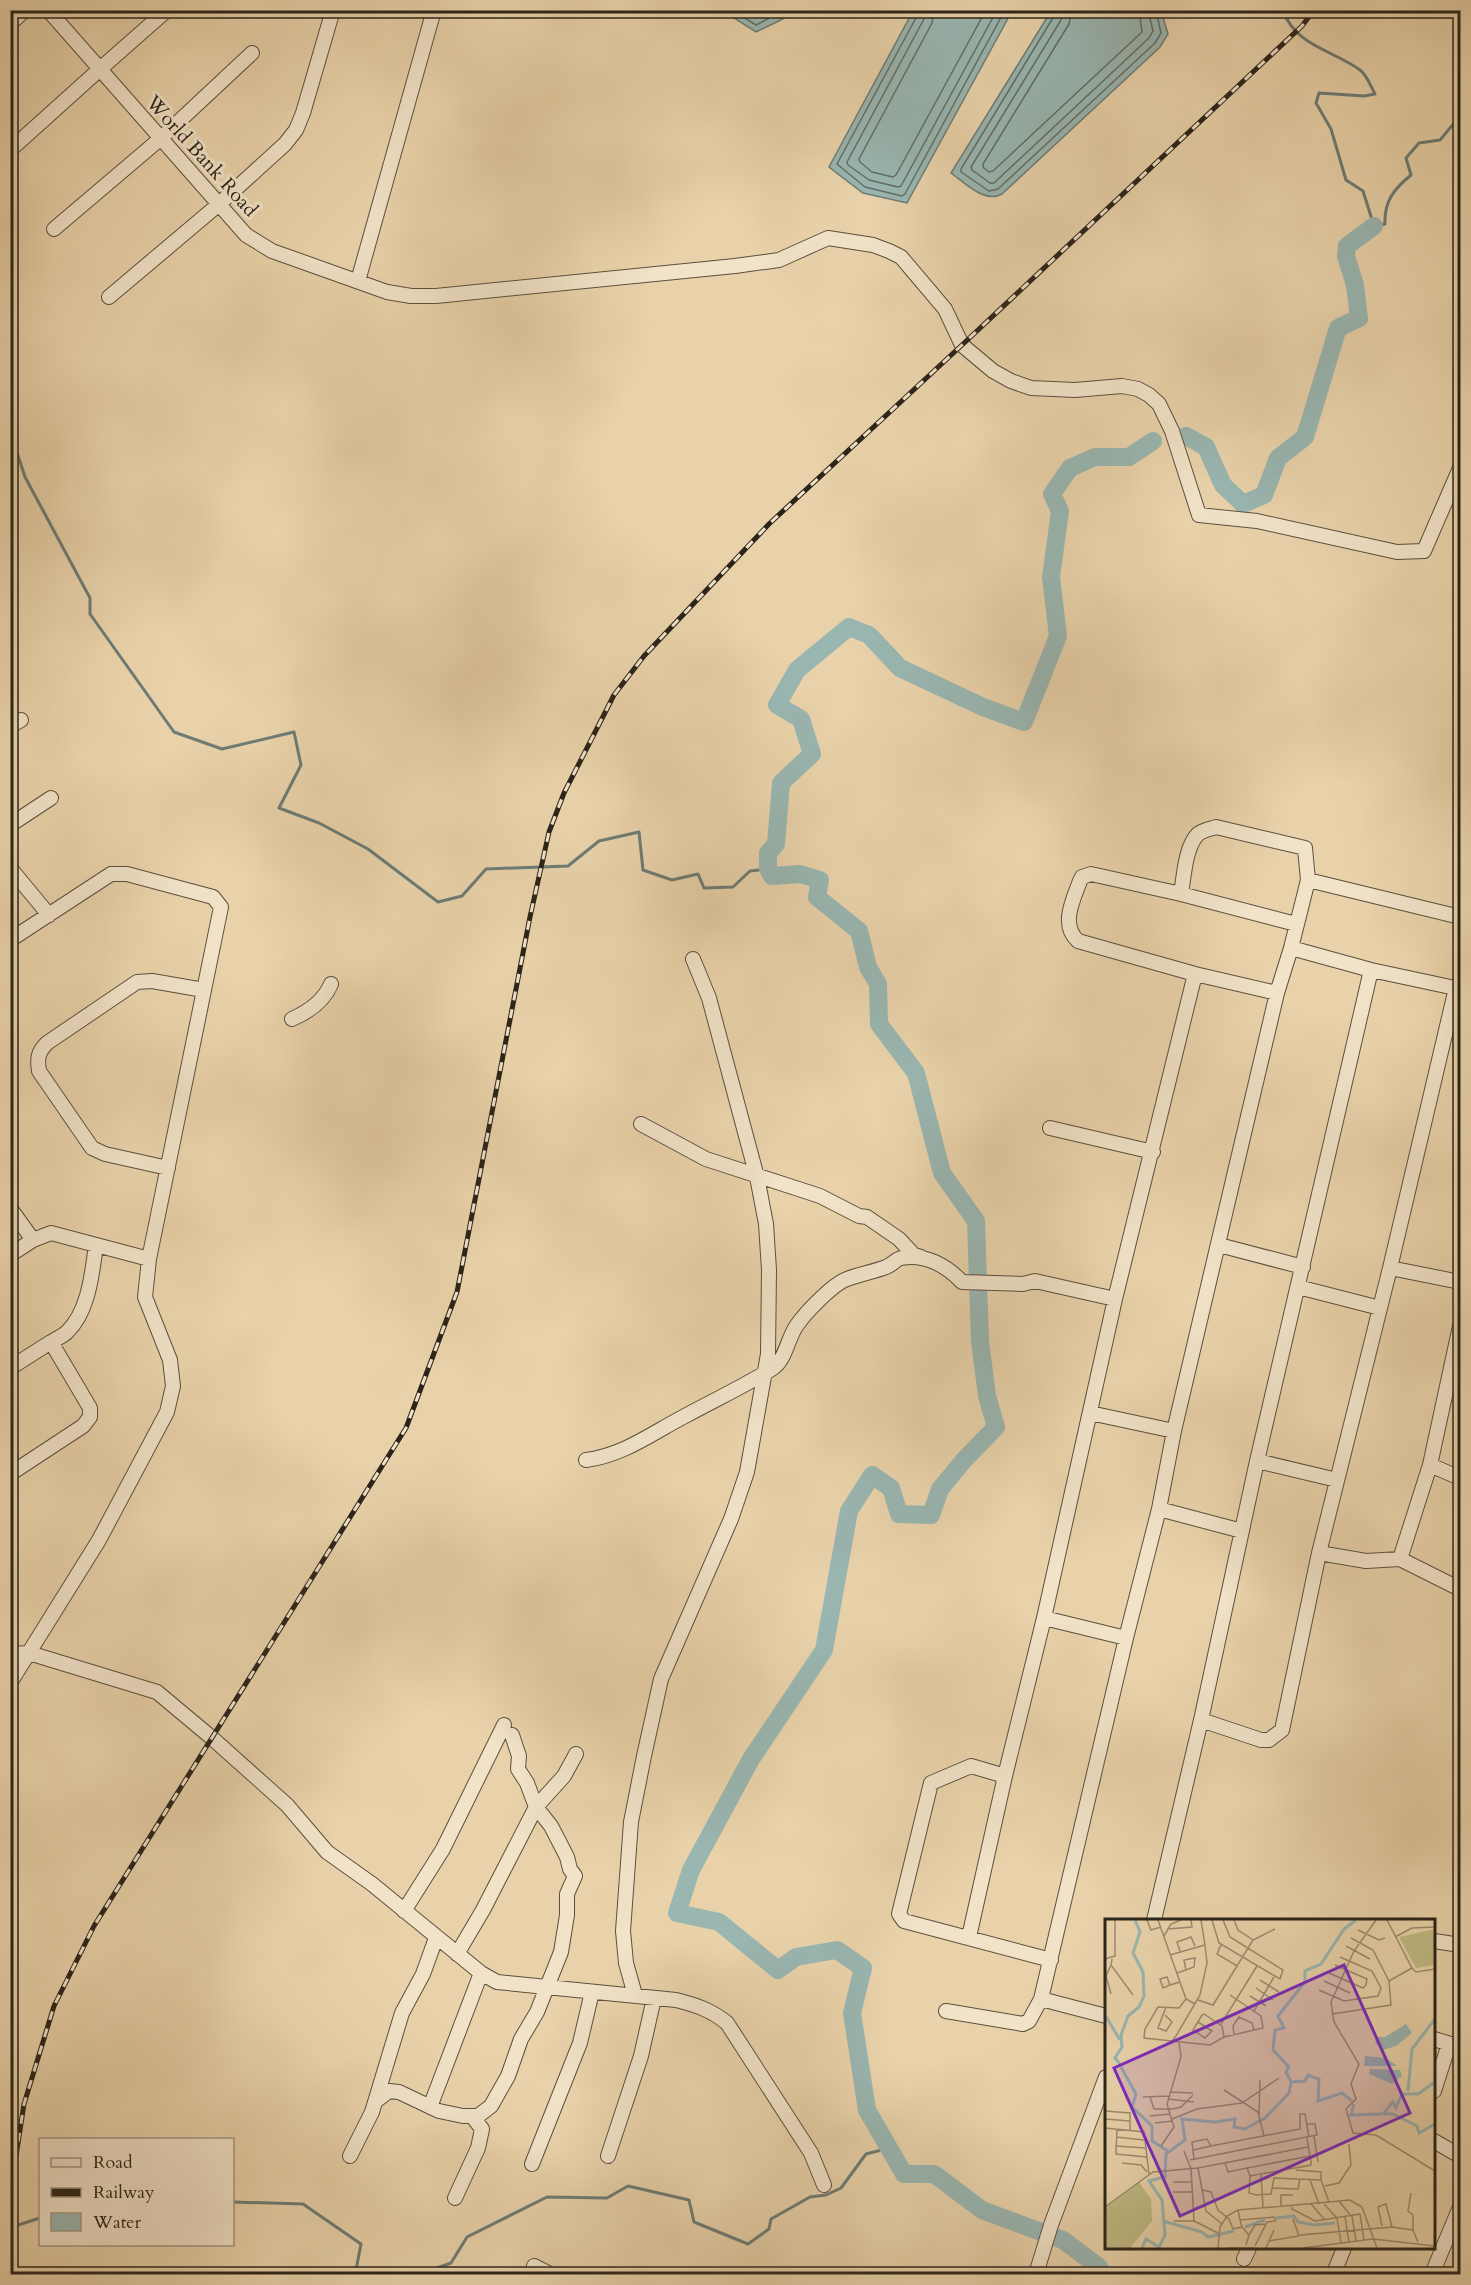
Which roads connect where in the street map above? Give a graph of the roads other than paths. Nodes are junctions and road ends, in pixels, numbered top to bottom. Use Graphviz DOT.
graph roads {
  1 [pos="24,10"];
  2 [pos="48,10"];
  3 [pos="168,10"];
  4 [pos="333,10"];
  5 [pos="434,10"];
  6 [pos="10,24"];
  7 [pos="252,53"];
  8 [pos="100,69"];
  9 [pos="160,139"];
  10 [pos="10,150"];
  11 [pos="218,205"];
  12 [pos="54,229"];
  13 [pos="358,280"];
  14 [pos="109,297"];
  15 [pos="1461,468"];
  16 [pos="51,798"];
  17 [pos="10,825"];
  18 [pos="10,868"];
  19 [pos="1308,880"];
  20 [pos="1181,894"];
  21 [pos="49,915"];
  22 [pos="1461,917"];
  23 [pos="1296,924"];
  24 [pos="10,940"];
  25 [pos="1292,948"];
  26 [pos="693,959"];
  27 [pos="1371,970"];
  28 [pos="1195,974"];
  29 [pos="331,984"];
  30 [pos="1458,988"];
  31 [pos="204,990"];
  32 [pos="1277,993"];
  33 [pos="292,1019"];
  34 [pos="642,1124"];
  35 [pos="1050,1128"];
  36 [pos="1153,1152"];
  37 [pos="168,1168"];
  38 [pos="757,1177"];
  39 [pos="10,1208"];
  40 [pos="33,1240"];
  41 [pos="96,1245"];
  42 [pos="1219,1245"];
  43 [pos="10,1255"];
  44 [pos="148,1259"];
  45 [pos="926,1259"];
  46 [pos="1302,1267"];
  47 [pos="1390,1268"];
  48 [pos="1461,1282"];
  49 [pos="1298,1287"];
  50 [pos="1115,1299"];
  51 [pos="1380,1308"];
  52 [pos="1461,1326"];
  53 [pos="51,1342"];
  54 [pos="10,1368"];
  55 [pos="765,1371"];
  56 [pos="1090,1413"];
  57 [pos="1174,1431"];
  58 [pos="586,1460"];
  59 [pos="1257,1461"];
  60 [pos="1430,1465"];
  61 [pos="10,1474"];
  62 [pos="1461,1478"];
  63 [pos="1337,1480"];
  64 [pos="1159,1509"];
  65 [pos="1242,1531"];
  66 [pos="1319,1553"];
  67 [pos="1400,1559"];
  68 [pos="1461,1589"];
  69 [pos="1044,1618"];
  70 [pos="1126,1638"];
  71 [pos="28,1653"];
  72 [pos="10,1654"];
  73 [pos="10,1683"];
  74 [pos="1201,1720"];
  75 [pos="576,1754"];
  76 [pos="1005,1776"];
  77 [pos="536,1807"];
  78 [pos="404,1911"];
  79 [pos="1154,1919"];
  80 [pos="969,1937"];
  81 [pos="436,1938"];
  82 [pos="1435,1941"];
  83 [pos="1461,1945"];
  84 [pos="457,1954"];
  85 [pos="1051,1960"];
  86 [pos="481,1973"];
  87 [pos="546,1988"];
  88 [pos="592,1992"];
  89 [pos="635,1995"];
  90 [pos="654,1998"];
  91 [pos="1041,1999"];
  92 [pos="946,2011"];
  93 [pos="1105,2015"];
  94 [pos="1435,2039"];
  95 [pos="1455,2045"];
  96 [pos="1105,2082"];
  97 [pos="385,2086"];
  98 [pos="1435,2089"];
  99 [pos="491,2106"];
  100 [pos="430,2107"];
  101 [pos="472,2116"];
  102 [pos="482,2129"];
  103 [pos="1435,2142"];
  104 [pos="350,2156"];
  105 [pos="608,2156"];
  106 [pos="1461,2156"];
  107 [pos="532,2164"];
  108 [pos="824,2185"];
  109 [pos="455,2198"];
  110 [pos="1461,2207"];
  111 [pos="1343,2249"];
  112 [pos="534,2266"];
  113 [pos="1334,2273"];
  114 [pos="550,2274"];
  115 [pos="1036,2274"];
  116 [pos="1432,2274"];
  1 -- 6 [label="street"];
  2 -- 8 [label="street, World Bank Road"];
  3 -- 8 [label="street"];
  4 -- 11 [label="street"];
  5 -- 13 [label="street"];
  7 -- 9 [label="street"];
  8 -- 9 [label="street, World Bank Road"];
  8 -- 10 [label="street"];
  9 -- 11 [label="street, World Bank Road"];
  9 -- 12 [label="street"];
  11 -- 13 [label="street, World Bank Road"];
  11 -- 14 [label="street"];
  13 -- 15 [label="street, World Bank Road"];
  16 -- 17 [label="street"];
  18 -- 21 [label="street"];
  19 -- 20 [label="street"];
  19 -- 22 [label="street"];
  19 -- 23 [label="street"];
  20 -- 23 [label="street"];
  20 -- 28 [label="street"];
  21 -- 24 [label="street"];
  21 -- 31 [label="street"];
  23 -- 25 [label="street"];
  25 -- 27 [label="street"];
  25 -- 32 [label="street"];
  26 -- 38 [label="street"];
  27 -- 30 [label="street"];
  27 -- 46 [label="street"];
  28 -- 32 [label="street"];
  28 -- 36 [label="street"];
  29 -- 33 [label="street"];
  30 -- 47 [label="street"];
  31 -- 37 [label="street"];
  31 -- 37 [label="street"];
  32 -- 42 [label="street"];
  34 -- 38 [label="street"];
  35 -- 36 [label="street"];
  36 -- 50 [label="street"];
  37 -- 44 [label="street"];
  38 -- 45 [label="street"];
  38 -- 55 [label="street"];
  39 -- 40 [label="street"];
  40 -- 41 [label="street"];
  40 -- 43 [label="street"];
  41 -- 44 [label="street"];
  41 -- 53 [label="street"];
  42 -- 46 [label="street"];
  42 -- 57 [label="street"];
  44 -- 71 [label="street"];
  45 -- 50 [label="street"];
  45 -- 55 [label="street"];
  46 -- 49 [label="street"];
  47 -- 48 [label="street"];
  47 -- 51 [label="street"];
  49 -- 51 [label="street"];
  49 -- 59 [label="street"];
  50 -- 56 [label="street"];
  51 -- 63 [label="street"];
  52 -- 60 [label="street"];
  53 -- 54 [label="street"];
  53 -- 61 [label="street"];
  55 -- 58 [label="street"];
  55 -- 89 [label="street"];
  56 -- 57 [label="street"];
  56 -- 69 [label="street"];
  57 -- 64 [label="street"];
  59 -- 63 [label="street"];
  59 -- 65 [label="street"];
  60 -- 62 [label="street"];
  60 -- 67 [label="street"];
  63 -- 66 [label="street"];
  64 -- 65 [label="street"];
  64 -- 70 [label="street"];
  65 -- 74 [label="street"];
  66 -- 67 [label="street"];
  66 -- 74 [label="street"];
  67 -- 68 [label="street"];
  69 -- 70 [label="street"];
  69 -- 76 [label="street"];
  70 -- 85 [label="street"];
  71 -- 72 [label="street"];
  71 -- 73 [label="street"];
  71 -- 78 [label="street"];
  74 -- 79 [label="street"];
  75 -- 77 [label="street"];
  76 -- 80 [label="street"];
  76 -- 80 [label="street"];
  77 -- 78 [label="street"];
  77 -- 84 [label="street"];
  77 -- 87 [label="street"];
  78 -- 81 [label="street"];
  80 -- 85 [label="street"];
  81 -- 84 [label="street"];
  81 -- 97 [label="street"];
  82 -- 83 [label="street"];
  84 -- 86 [label="street"];
  85 -- 91 [label="street"];
  86 -- 87 [label="street"];
  86 -- 100 [label="street"];
  87 -- 88 [label="street"];
  87 -- 99 [label="street"];
  88 -- 89 [label="street"];
  88 -- 107 [label="street"];
  89 -- 90 [label="street"];
  90 -- 105 [label="street"];
  90 -- 108 [label="street"];
  91 -- 92 [label="street"];
  91 -- 93 [label="street"];
  94 -- 95 [label="street"];
  95 -- 98 [label="street"];
  96 -- 115 [label="street"];
  97 -- 100 [label="street"];
  97 -- 104 [label="street"];
  99 -- 101 [label="street"];
  99 -- 102 [label="street"];
  100 -- 101 [label="street"];
  101 -- 102 [label="street"];
  102 -- 109 [label="street"];
  103 -- 106 [label="street"];
  110 -- 116 [label="street"];
  111 -- 113 [label="street"];
  112 -- 114 [label="street"];
}
